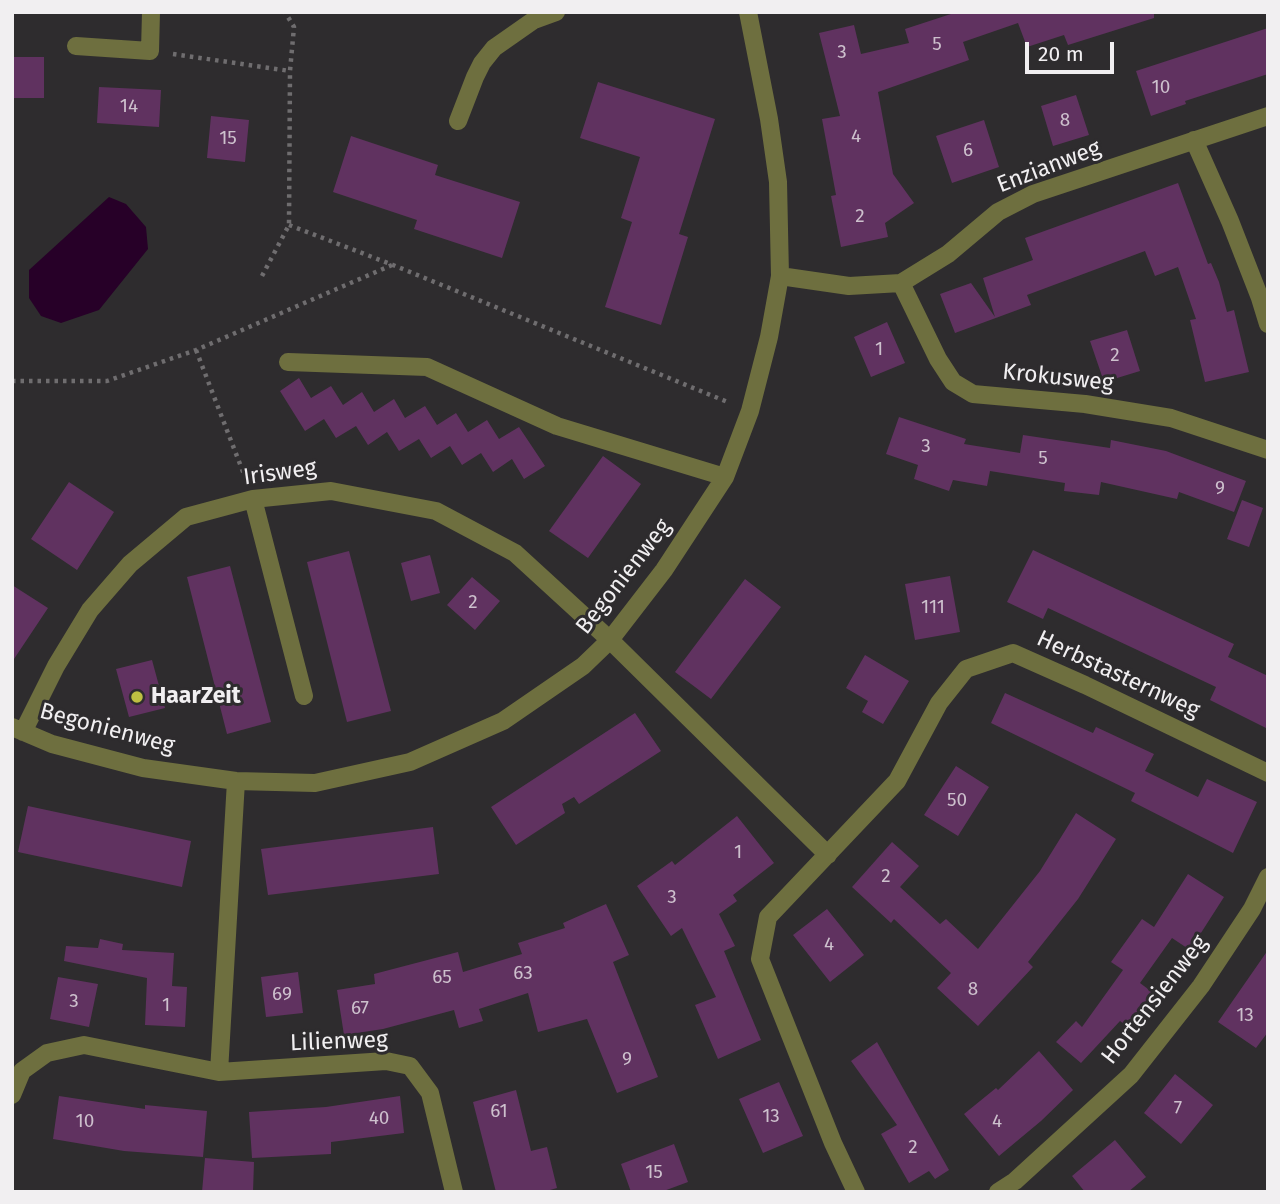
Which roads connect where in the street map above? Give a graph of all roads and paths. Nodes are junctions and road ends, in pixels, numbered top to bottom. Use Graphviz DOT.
graph roads {
  1 [pos="151,12"];
  2 [pos="285,12"];
  3 [pos="555,12"];
  4 [pos="748,12"];
  5 [pos="76,46"];
  6 [pos="150,51"];
  7 [pos="290,71"];
  8 [pos="1268,116"];
  9 [pos="458,121"];
  10 [pos="1194,140"];
  11 [pos="289,225"];
  12 [pos="393,265"];
  13 [pos="262,276"];
  14 [pos="780,276"];
  15 [pos="901,284"];
  16 [pos="1268,324"];
  17 [pos="196,350"];
  18 [pos="288,362"];
  19 [pos="12,381"];
  20 [pos="750,411"];
  21 [pos="1268,450"];
  22 [pos="725,477"];
  23 [pos="253,499"];
  24 [pos="610,640"];
  25 [pos="304,696"];
  26 [pos="18,730"];
  27 [pos="1268,774"];
  28 [pos="236,781"];
  29 [pos="828,855"];
  30 [pos="1268,877"];
  31 [pos="219,1072"];
  32 [pos="12,1095"];
  33 [pos="454,1192"];
  34 [pos="856,1192"];
  35 [pos="998,1192"];
  1 -- 6 [label="street"];
  2 -- 7 [label="path"];
  3 -- 9 [label="street"];
  4 -- 14 [label="street, Begonienweg"];
  5 -- 6 [label="street"];
  6 -- 7 [label="path"];
  7 -- 11 [label="path"];
  8 -- 10 [label="street, Enzianweg"];
  10 -- 15 [label="street, Enzianweg"];
  10 -- 16 [label="street"];
  11 -- 12 [label="path"];
  11 -- 13 [label="path"];
  12 -- 17 [label="path"];
  12 -- 20 [label="path"];
  14 -- 15 [label="street"];
  14 -- 20 [label="street, Begonienweg"];
  15 -- 21 [label="street, Krokusweg"];
  17 -- 19 [label="path"];
  17 -- 23 [label="path"];
  18 -- 22 [label="street"];
  20 -- 22 [label="street, Begonienweg"];
  22 -- 24 [label="street, Begonienweg"];
  23 -- 24 [label="street, Irisweg"];
  23 -- 25 [label="street"];
  23 -- 26 [label="street, Irisweg"];
  24 -- 28 [label="street, Begonienweg"];
  24 -- 29 [label="street"];
  26 -- 28 [label="street, Begonienweg"];
  27 -- 29 [label="street, Herbstasternweg"];
  28 -- 31 [label="street"];
  29 -- 34 [label="street, Herbstasternweg"];
  30 -- 35 [label="street, Hortensienweg"];
  31 -- 32 [label="street, Lilienweg"];
  31 -- 33 [label="street, Lilienweg"];
}
